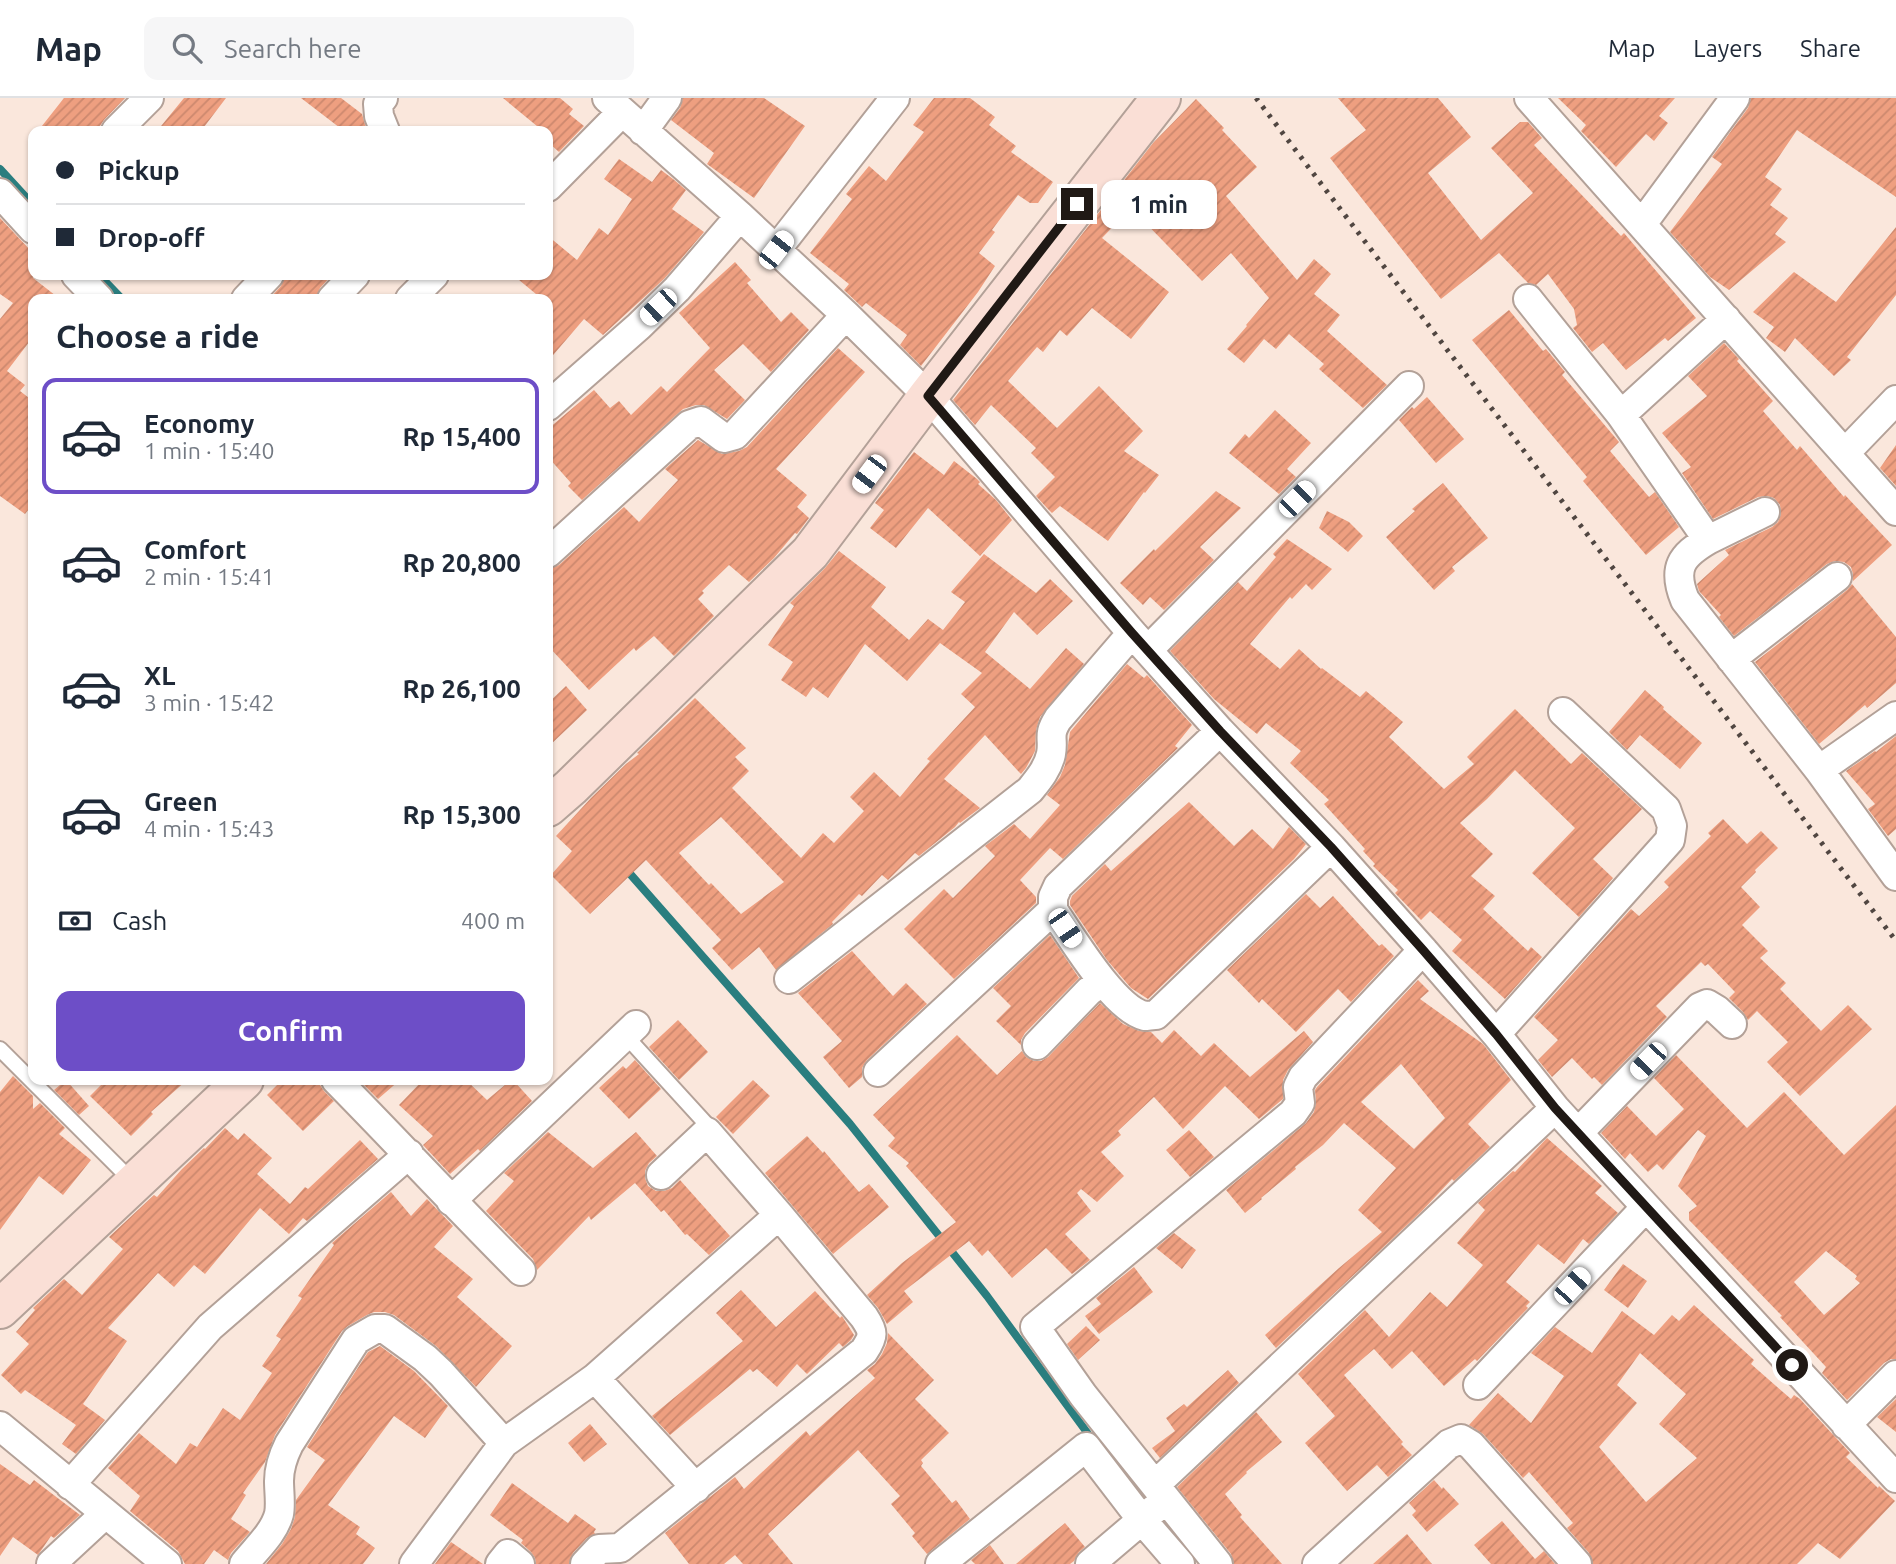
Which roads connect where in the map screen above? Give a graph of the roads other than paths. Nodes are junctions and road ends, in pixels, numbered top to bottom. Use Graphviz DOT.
graph roads {
  1 [pos="149,98"];
  2 [pos="383,98"];
  3 [pos="667,98"];
  4 [pos="895,98"];
  5 [pos="1161,98"];
  6 [pos="1735,98"];
  7 [pos="1544,103"];
  8 [pos="615,105"];
  9 [pos="121,126"];
  10 [pos="382,126"];
  11 [pos="643,131"];
  12 [pos="553,181"];
  13 [pos="0,193"];
  14 [pos="740,216"];
  15 [pos="28,217"];
  16 [pos="1642,224"];
  17 [pos="776,250"];
  18 [pos="81,280"];
  19 [pos="264,280"];
  20 [pos="350,280"];
  21 [pos="429,280"];
  22 [pos="94,294"];
  23 [pos="251,294"];
  24 [pos="337,294"];
  25 [pos="415,294"];
  26 [pos="1528,299"];
  27 [pos="846,315"];
  28 [pos="1726,319"];
  29 [pos="1409,386"];
  30 [pos="928,396"];
  31 [pos="1896,400"];
  32 [pos="553,402"];
  33 [pos="1621,415"];
  34 [pos="1845,453"];
  35 [pos="1896,511"];
  36 [pos="1765,512"];
  37 [pos="1709,540"];
  38 [pos="553,548"];
  39 [pos="1837,577"];
  40 [pos="1140,642"];
  41 [pos="1731,659"];
  42 [pos="1563,712"];
  43 [pos="1896,716"];
  44 [pos="1220,731"];
  45 [pos="1819,771"];
  46 [pos="556,800"];
  47 [pos="1331,847"];
  48 [pos="1892,863"];
  49 [pos="1053,910"];
  50 [pos="1423,950"];
  51 [pos="789,979"];
  52 [pos="1102,982"];
  53 [pos="1732,1024"];
  54 [pos="630,1030"];
  55 [pos="1496,1034"];
  56 [pos="1037,1045"];
  57 [pos="0,1049"];
  58 [pos="878,1072"];
  59 [pos="28,1077"];
  60 [pos="36,1085"];
  61 [pos="239,1085"];
  62 [pos="341,1085"];
  63 [pos="1555,1108"];
  64 [pos="707,1132"];
  65 [pos="1578,1133"];
  66 [pos="409,1154"];
  67 [pos="661,1175"];
  68 [pos="134,1183"];
  69 [pos="452,1201"];
  70 [pos="1646,1207"];
  71 [pos="779,1215"];
  72 [pos="521,1271"];
  73 [pos="0,1309"];
  74 [pos="1896,1375"];
  75 [pos="595,1378"];
  76 [pos="1478,1385"];
  77 [pos="1846,1424"];
  78 [pos="0,1426"];
  79 [pos="504,1443"];
  80 [pos="1896,1478"];
  81 [pos="70,1485"];
  82 [pos="696,1488"];
  83 [pos="1155,1504"];
  84 [pos="105,1514"];
  85 [pos="51,1564"];
  86 [pos="167,1564"];
  87 [pos="244,1564"];
  88 [pos="414,1564"];
  89 [pos="500,1564"];
  90 [pos="520,1564"];
  91 [pos="585,1564"];
  92 [pos="940,1564"];
  93 [pos="1090,1564"];
  94 [pos="1180,1564"];
  95 [pos="1218,1564"];
  96 [pos="1317,1564"];
  97 [pos="1577,1564"];
  1 -- 9 [label="street"];
  2 -- 10 [label="street"];
  3 -- 11 [label="street"];
  4 -- 17 [label="street"];
  5 -- 30 [label="main road"];
  6 -- 16 [label="street"];
  7 -- 16 [label="street"];
  8 -- 11 [label="street"];
  8 -- 12 [label="street"];
  11 -- 14 [label="street"];
  13 -- 15 [label="street"];
  14 -- 17 [label="street"];
  14 -- 32 [label="street"];
  16 -- 28 [label="street"];
  17 -- 27 [label="street"];
  18 -- 22 [label="street"];
  19 -- 23 [label="street"];
  20 -- 24 [label="street"];
  21 -- 25 [label="street"];
  26 -- 33 [label="street"];
  27 -- 30 [label="street"];
  27 -- 38 [label="street"];
  28 -- 33 [label="street"];
  28 -- 34 [label="street"];
  29 -- 40 [label="street"];
  30 -- 40 [label="street"];
  30 -- 46 [label="main road"];
  31 -- 34 [label="street"];
  33 -- 37 [label="street"];
  34 -- 35 [label="street"];
  36 -- 37 [label="street"];
  37 -- 41 [label="street"];
  39 -- 41 [label="street"];
  40 -- 44 [label="street"];
  40 -- 51 [label="street"];
  41 -- 45 [label="street"];
  42 -- 55 [label="street"];
  43 -- 45 [label="street"];
  44 -- 47 [label="street"];
  44 -- 49 [label="street"];
  45 -- 48 [label="street"];
  47 -- 50 [label="street"];
  47 -- 52 [label="street"];
  49 -- 52 [label="street"];
  49 -- 58 [label="street"];
  50 -- 55 [label="street"];
  50 -- 83 [label="street"];
  52 -- 56 [label="street"];
  53 -- 65 [label="street"];
  54 -- 64 [label="lane"];
  54 -- 69 [label="street"];
  55 -- 63 [label="street"];
  57 -- 59 [label="lane"];
  60 -- 68 [label="lane"];
  61 -- 68 [label="main road"];
  62 -- 66 [label="street"];
  63 -- 65 [label="street"];
  63 -- 83 [label="street"];
  64 -- 67 [label="street"];
  64 -- 71 [label="street"];
  65 -- 70 [label="street"];
  66 -- 69 [label="street"];
  66 -- 81 [label="street"];
  68 -- 73 [label="main road"];
  69 -- 72 [label="street"];
  70 -- 76 [label="street"];
  70 -- 77 [label="street"];
  71 -- 75 [label="street"];
  71 -- 82 [label="street"];
  74 -- 77 [label="street"];
  75 -- 79 [label="street"];
  75 -- 82 [label="street"];
  77 -- 80 [label="street"];
  78 -- 81 [label="street"];
  79 -- 87 [label="street"];
  79 -- 88 [label="street"];
  81 -- 84 [label="street"];
  82 -- 91 [label="street"];
  83 -- 92 [label="street"];
  83 -- 93 [label="street"];
  83 -- 94 [label="street"];
  83 -- 95 [label="street"];
  84 -- 85 [label="street"];
  84 -- 86 [label="street"];
  89 -- 90 [label="street"];
  96 -- 97 [label="street"];
}
